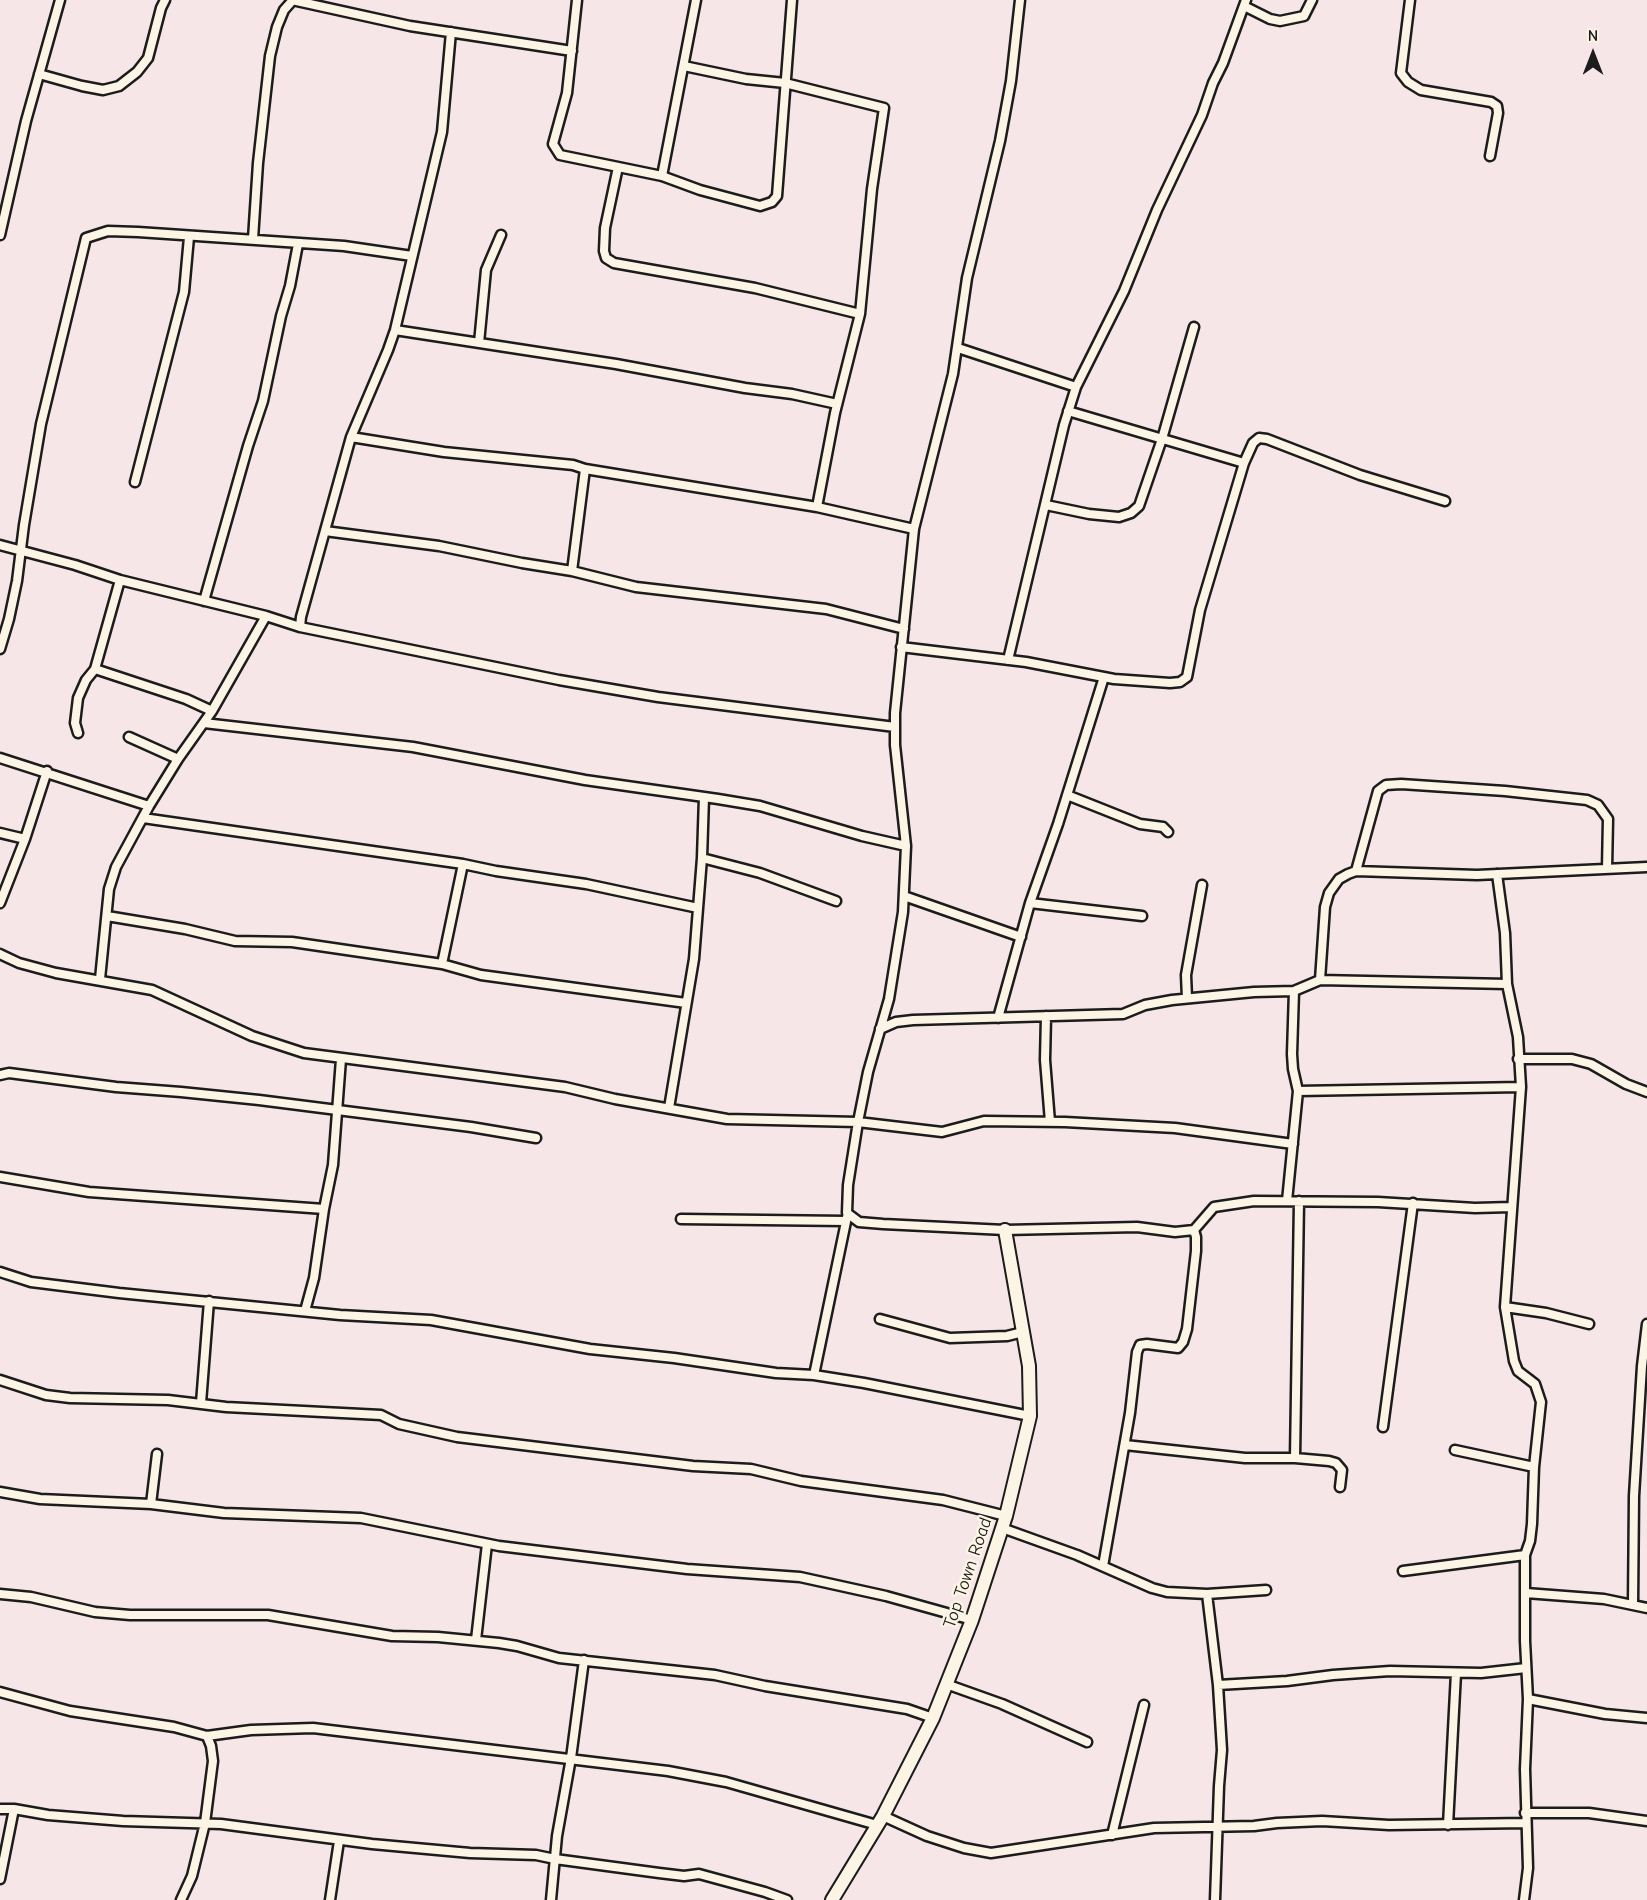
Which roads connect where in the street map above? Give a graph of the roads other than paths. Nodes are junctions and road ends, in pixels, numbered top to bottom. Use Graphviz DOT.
graph roads {
  1 [pos="60,0"];
  2 [pos="165,0"];
  3 [pos="292,0"];
  4 [pos="577,0"];
  5 [pos="696,0"];
  6 [pos="792,0"];
  7 [pos="1020,0"];
  8 [pos="1312,0"];
  9 [pos="1410,0"];
  10 [pos="1245,3"];
  11 [pos="451,32"];
  12 [pos="572,51"];
  13 [pos="684,66"];
  14 [pos="39,74"];
  15 [pos="785,82"];
  16 [pos="1490,156"];
  17 [pos="618,167"];
  18 [pos="662,177"];
  19 [pos="0,235"];
  20 [pos="501,235"];
  21 [pos="189,237"];
  22 [pos="253,239"];
  23 [pos="298,244"];
  24 [pos="412,256"];
  25 [pos="860,314"];
  26 [pos="1194,327"];
  27 [pos="394,330"];
  28 [pos="479,343"];
  29 [pos="958,348"];
  30 [pos="1076,387"];
  31 [pos="837,404"];
  32 [pos="1068,411"];
  33 [pos="351,436"];
  34 [pos="1162,439"];
  35 [pos="1244,464"];
  36 [pos="585,469"];
  37 [pos="135,483"];
  38 [pos="1445,501"];
  39 [pos="1046,505"];
  40 [pos="818,507"];
  41 [pos="914,529"];
  42 [pos="325,531"];
  43 [pos="0,545"];
  44 [pos="22,551"];
  45 [pos="572,571"];
  46 [pos="120,580"];
  47 [pos="204,601"];
  48 [pos="266,616"];
  49 [pos="300,627"];
  50 [pos="903,628"];
  51 [pos="1,645"];
  52 [pos="901,647"];
  53 [pos="1008,660"];
  54 [pos="95,669"];
  55 [pos="1104,676"];
  56 [pos="212,711"];
  57 [pos="204,723"];
  58 [pos="895,727"];
  59 [pos="78,733"];
  60 [pos="129,737"];
  61 [pos="0,758"];
  62 [pos="178,759"];
  63 [pos="47,771"];
  64 [pos="1067,795"];
  65 [pos="704,797"];
  66 [pos="149,806"];
  67 [pos="143,818"];
  68 [pos="1168,832"];
  69 [pos="0,833"];
  70 [pos="25,839"];
  71 [pos="906,846"];
  72 [pos="702,858"];
  73 [pos="463,864"];
  74 [pos="1647,867"];
  75 [pos="1607,869"];
  76 [pos="1356,871"];
  77 [pos="1497,874"];
  78 [pos="1202,885"];
  79 [pos="904,896"];
  80 [pos="836,901"];
  81 [pos="0,903"];
  82 [pos="1030,903"];
  83 [pos="698,908"];
  84 [pos="107,916"];
  85 [pos="1142,916"];
  86 [pos="1021,937"];
  87 [pos="0,954"];
  88 [pos="442,964"];
  89 [pos="100,980"];
  90 [pos="1320,980"];
  91 [pos="1507,984"];
  92 [pos="1294,991"];
  93 [pos="1187,998"];
  94 [pos="686,1002"];
  95 [pos="1046,1016"];
  96 [pos="998,1018"];
  97 [pos="880,1029"];
  98 [pos="341,1059"];
  99 [pos="1518,1059"];
  100 [pos="0,1075"];
  101 [pos="1521,1086"];
  102 [pos="1298,1091"];
  103 [pos="1647,1092"];
  104 [pos="669,1108"];
  105 [pos="336,1110"];
  106 [pos="858,1122"];
  107 [pos="1050,1122"];
  108 [pos="536,1138"];
  109 [pos="1293,1144"];
  110 [pos="0,1177"];
  111 [pos="1287,1201"];
  112 [pos="1299,1201"];
  113 [pos="1413,1203"];
  114 [pos="1511,1207"];
  115 [pos="324,1209"];
  116 [pos="846,1217"];
  117 [pos="681,1219"];
  118 [pos="1005,1230"];
  119 [pos="1194,1230"];
  120 [pos="0,1272"];
  121 [pos="209,1301"];
  122 [pos="1505,1307"];
  123 [pos="305,1311"];
  124 [pos="880,1319"];
  125 [pos="1589,1324"];
  126 [pos="1647,1324"];
  127 [pos="1023,1332"];
  128 [pos="814,1375"];
  129 [pos="0,1380"];
  130 [pos="201,1403"];
  131 [pos="1030,1416"];
  132 [pos="1383,1427"];
  133 [pos="1125,1445"];
  134 [pos="1455,1450"];
  135 [pos="157,1454"];
  136 [pos="1295,1458"];
  137 [pos="1534,1467"];
  138 [pos="1340,1487"];
  139 [pos="0,1492"];
  140 [pos="151,1504"];
  141 [pos="1004,1522"];
  142 [pos="486,1544"];
  143 [pos="1525,1555"];
  144 [pos="1103,1566"];
  145 [pos="1403,1571"];
  146 [pos="1266,1590"];
  147 [pos="1526,1593"];
  148 [pos="0,1594"];
  149 [pos="1207,1594"];
  150 [pos="1633,1605"];
  151 [pos="1647,1608"];
  152 [pos="972,1620"];
  153 [pos="476,1640"];
  154 [pos="584,1660"];
  155 [pos="1526,1668"];
  156 [pos="1456,1673"];
  157 [pos="946,1684"];
  158 [pos="1218,1685"];
  159 [pos="0,1692"];
  160 [pos="1528,1699"];
  161 [pos="1144,1705"];
  162 [pos="933,1718"];
  163 [pos="1647,1718"];
  164 [pos="207,1736"];
  165 [pos="1087,1742"];
  166 [pos="571,1758"];
  167 [pos="0,1809"];
  168 [pos="14,1809"];
  169 [pos="1526,1813"];
  170 [pos="880,1821"];
  171 [pos="1647,1821"];
  172 [pos="205,1823"];
  173 [pos="1526,1823"];
  174 [pos="1448,1825"];
  175 [pos="1218,1827"];
  176 [pos="1112,1835"];
  177 [pos="339,1841"];
  178 [pos="555,1859"];
  179 [pos="0,1879"];
  180 [pos="181,1900"];
  181 [pos="330,1900"];
  182 [pos="551,1900"];
  183 [pos="788,1900"];
  184 [pos="832,1900"];
  185 [pos="1215,1900"];
  186 [pos="1524,1900"];
  1 -- 14 [label="street"];
  2 -- 14 [label="street"];
  3 -- 11 [label="street"];
  3 -- 22 [label="street"];
  4 -- 12 [label="street"];
  5 -- 13 [label="street"];
  6 -- 15 [label="street"];
  7 -- 29 [label="street"];
  8 -- 10 [label="street"];
  9 -- 16 [label="street"];
  10 -- 30 [label="street"];
  11 -- 12 [label="street"];
  11 -- 24 [label="street"];
  12 -- 17 [label="street"];
  13 -- 15 [label="street"];
  13 -- 18 [label="street"];
  14 -- 19 [label="street"];
  15 -- 18 [label="street"];
  15 -- 25 [label="street"];
  17 -- 18 [label="street"];
  17 -- 25 [label="street"];
  20 -- 28 [label="street"];
  21 -- 22 [label="street"];
  21 -- 37 [label="street"];
  21 -- 44 [label="street"];
  22 -- 23 [label="street"];
  23 -- 24 [label="street"];
  23 -- 47 [label="street"];
  24 -- 27 [label="street"];
  25 -- 31 [label="street"];
  26 -- 34 [label="street"];
  27 -- 28 [label="street"];
  27 -- 33 [label="street"];
  28 -- 31 [label="street"];
  29 -- 30 [label="street"];
  29 -- 41 [label="street"];
  30 -- 32 [label="street"];
  31 -- 40 [label="street"];
  32 -- 34 [label="street"];
  32 -- 39 [label="street"];
  33 -- 36 [label="street"];
  33 -- 42 [label="street"];
  34 -- 35 [label="street"];
  34 -- 39 [label="street"];
  35 -- 38 [label="street"];
  35 -- 55 [label="street"];
  36 -- 40 [label="street"];
  36 -- 45 [label="street"];
  39 -- 53 [label="street"];
  40 -- 41 [label="street"];
  41 -- 50 [label="street"];
  42 -- 45 [label="street"];
  42 -- 49 [label="street"];
  43 -- 44 [label="street"];
  44 -- 46 [label="street"];
  44 -- 51 [label="street"];
  45 -- 50 [label="street"];
  46 -- 47 [label="street"];
  46 -- 54 [label="street"];
  47 -- 48 [label="street"];
  48 -- 49 [label="street"];
  48 -- 56 [label="street"];
  49 -- 58 [label="street"];
  50 -- 52 [label="street"];
  52 -- 53 [label="street"];
  52 -- 58 [label="street"];
  53 -- 55 [label="street"];
  54 -- 56 [label="street"];
  54 -- 59 [label="street"];
  55 -- 64 [label="street"];
  56 -- 57 [label="street"];
  57 -- 62 [label="street"];
  57 -- 65 [label="street"];
  58 -- 71 [label="street"];
  60 -- 62 [label="street"];
  61 -- 63 [label="street"];
  62 -- 66 [label="street"];
  63 -- 66 [label="street"];
  63 -- 70 [label="street"];
  64 -- 68 [label="street"];
  64 -- 82 [label="street"];
  65 -- 71 [label="street"];
  65 -- 72 [label="street"];
  66 -- 67 [label="street"];
  67 -- 73 [label="street"];
  67 -- 84 [label="street"];
  69 -- 70 [label="street"];
  70 -- 81 [label="street"];
  71 -- 79 [label="street"];
  72 -- 80 [label="street"];
  72 -- 83 [label="street"];
  73 -- 83 [label="street"];
  73 -- 88 [label="street"];
  74 -- 75 [label="street"];
  75 -- 76 [label="street"];
  75 -- 77 [label="street"];
  76 -- 77 [label="street"];
  76 -- 90 [label="street"];
  77 -- 91 [label="street"];
  78 -- 93 [label="street"];
  79 -- 86 [label="street"];
  79 -- 97 [label="street"];
  82 -- 85 [label="street"];
  82 -- 86 [label="street"];
  83 -- 94 [label="street"];
  84 -- 88 [label="street"];
  84 -- 89 [label="street"];
  86 -- 96 [label="street"];
  87 -- 89 [label="street"];
  88 -- 94 [label="street"];
  89 -- 98 [label="street"];
  90 -- 91 [label="street"];
  90 -- 92 [label="street"];
  91 -- 99 [label="street"];
  92 -- 93 [label="street"];
  92 -- 102 [label="street"];
  93 -- 95 [label="street"];
  94 -- 104 [label="street"];
  95 -- 96 [label="street"];
  95 -- 107 [label="street"];
  96 -- 97 [label="street"];
  97 -- 106 [label="street"];
  98 -- 104 [label="street"];
  98 -- 105 [label="street"];
  99 -- 101 [label="street"];
  99 -- 103 [label="street"];
  100 -- 105 [label="street"];
  101 -- 102 [label="street"];
  101 -- 114 [label="street"];
  102 -- 109 [label="street"];
  104 -- 106 [label="street"];
  105 -- 108 [label="street"];
  105 -- 115 [label="street"];
  106 -- 107 [label="street"];
  106 -- 116 [label="street"];
  107 -- 109 [label="street"];
  109 -- 111 [label="street"];
  110 -- 115 [label="street"];
  111 -- 112 [label="street"];
  111 -- 119 [label="street"];
  112 -- 113 [label="street"];
  112 -- 136 [label="street"];
  113 -- 114 [label="street"];
  113 -- 132 [label="street"];
  114 -- 122 [label="street"];
  115 -- 123 [label="street"];
  116 -- 117 [label="street"];
  116 -- 118 [label="street"];
  116 -- 128 [label="street"];
  118 -- 119 [label="street"];
  118 -- 127 [label="street, Top Town Road"];
  119 -- 133 [label="street"];
  120 -- 121 [label="street"];
  121 -- 123 [label="street"];
  121 -- 130 [label="street"];
  122 -- 125 [label="street"];
  122 -- 137 [label="street"];
  123 -- 128 [label="street"];
  124 -- 127 [label="street"];
  126 -- 150 [label="street"];
  127 -- 131 [label="street, Top Town Road"];
  128 -- 131 [label="street"];
  129 -- 130 [label="street"];
  130 -- 141 [label="street"];
  131 -- 141 [label="street, Top Town Road"];
  133 -- 136 [label="street"];
  133 -- 144 [label="street"];
  134 -- 137 [label="street"];
  135 -- 140 [label="street"];
  136 -- 138 [label="street"];
  137 -- 143 [label="street"];
  139 -- 140 [label="street"];
  140 -- 142 [label="street"];
  141 -- 144 [label="street"];
  141 -- 152 [label="street, Top Town Road"];
  142 -- 152 [label="street"];
  142 -- 153 [label="street"];
  143 -- 145 [label="street"];
  143 -- 147 [label="street"];
  144 -- 149 [label="street"];
  146 -- 149 [label="street"];
  147 -- 150 [label="street"];
  147 -- 155 [label="street"];
  148 -- 153 [label="street"];
  149 -- 158 [label="street"];
  150 -- 151 [label="street"];
  152 -- 157 [label="street, Top Town Road"];
  153 -- 154 [label="street"];
  154 -- 162 [label="street"];
  154 -- 166 [label="street"];
  155 -- 156 [label="street"];
  155 -- 160 [label="street"];
  156 -- 158 [label="street"];
  156 -- 174 [label="street"];
  157 -- 162 [label="street, Top Town Road"];
  157 -- 165 [label="street"];
  158 -- 175 [label="street"];
  159 -- 164 [label="street"];
  160 -- 163 [label="street"];
  160 -- 169 [label="street"];
  161 -- 176 [label="street"];
  162 -- 170 [label="street, Top Town Road"];
  164 -- 166 [label="street"];
  164 -- 172 [label="street"];
  166 -- 170 [label="street"];
  166 -- 178 [label="street"];
  167 -- 168 [label="street"];
  168 -- 172 [label="street"];
  168 -- 179 [label="street"];
  169 -- 171 [label="street"];
  169 -- 173 [label="street"];
  170 -- 176 [label="street"];
  170 -- 184 [label="street, Top Town Road"];
  172 -- 177 [label="street"];
  172 -- 180 [label="street"];
  173 -- 174 [label="street"];
  173 -- 186 [label="street"];
  174 -- 175 [label="street"];
  175 -- 176 [label="street"];
  175 -- 185 [label="street"];
  177 -- 178 [label="street"];
  177 -- 181 [label="street"];
  178 -- 182 [label="street"];
  178 -- 183 [label="street"];
}
